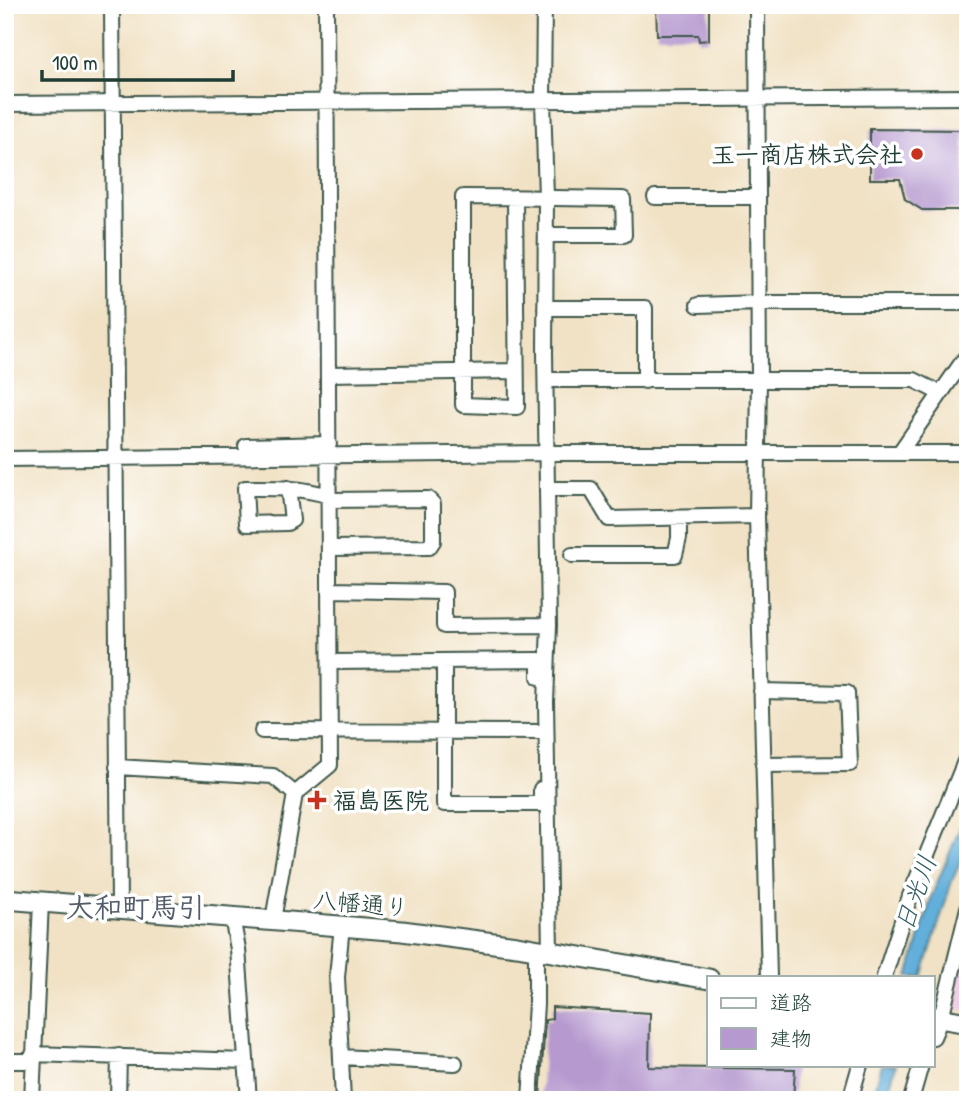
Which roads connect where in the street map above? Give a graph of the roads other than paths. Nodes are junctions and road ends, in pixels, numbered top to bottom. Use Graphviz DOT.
graph roads {
  1 [pos="112,5"];
  2 [pos="326,5"];
  3 [pos="544,5"];
  4 [pos="757,5"];
  5 [pos="757,97"];
  6 [pos="968,97"];
  7 [pos="543,100"];
  8 [pos="326,101"];
  9 [pos="111,103"];
  10 [pos="5,104"];
  11 [pos="514,197"];
  12 [pos="546,197"];
  13 [pos="654,197"];
  14 [pos="758,197"];
  15 [pos="546,235"];
  16 [pos="759,303"];
  17 [pos="968,303"];
  18 [pos="698,305"];
  19 [pos="545,308"];
  20 [pos="968,354"];
  21 [pos="461,370"];
  22 [pos="516,371"];
  23 [pos="328,374"];
  24 [pos="546,380"];
  25 [pos="759,380"];
  26 [pos="645,381"];
  27 [pos="940,393"];
  28 [pos="246,446"];
  29 [pos="329,450"];
  30 [pos="757,452"];
  31 [pos="900,452"];
  32 [pos="547,453"];
  33 [pos="968,453"];
  34 [pos="115,458"];
  35 [pos="5,459"];
  36 [pos="288,488"];
  37 [pos="548,489"];
  38 [pos="329,498"];
  39 [pos="757,516"];
  40 [pos="679,519"];
  41 [pos="330,548"];
  42 [pos="572,555"];
  43 [pos="330,590"];
  44 [pos="549,625"];
  45 [pos="444,661"];
  46 [pos="331,662"];
  47 [pos="761,691"];
  48 [pos="330,729"];
  49 [pos="262,731"];
  50 [pos="444,731"];
  51 [pos="539,732"];
  52 [pos="968,754"];
  53 [pos="763,765"];
  54 [pos="117,767"];
  55 [pos="295,794"];
  56 [pos="5,899"];
  57 [pos="41,902"];
  58 [pos="118,908"];
  59 [pos="968,908"];
  60 [pos="232,917"];
  61 [pos="273,920"];
  62 [pos="342,925"];
  63 [pos="543,951"];
  64 [pos="769,976"];
  65 [pos="884,976"];
  66 [pos="707,979"];
  67 [pos="937,1018"];
  68 [pos="968,1023"];
  69 [pos="118,1056"];
  70 [pos="341,1057"];
  71 [pos="33,1058"];
  72 [pos="5,1061"];
  73 [pos="246,1061"];
  74 [pos="455,1063"];
  75 [pos="860,1066"];
  76 [pos="921,1066"];
  77 [pos="32,1100"];
  78 [pos="118,1100"];
  79 [pos="249,1100"];
  80 [pos="344,1100"];
  81 [pos="530,1100"];
  82 [pos="850,1100"];
  83 [pos="911,1100"];
  1 -- 9 [label="street"];
  2 -- 8 [label="street"];
  3 -- 7 [label="street"];
  4 -- 5 [label="street"];
  5 -- 6 [label="street"];
  5 -- 7 [label="street"];
  5 -- 14 [label="street"];
  7 -- 8 [label="street"];
  7 -- 12 [label="street"];
  8 -- 9 [label="street"];
  8 -- 23 [label="street"];
  9 -- 10 [label="street"];
  9 -- 34 [label="street"];
  11 -- 12 [label="street"];
  11 -- 21 [label="street"];
  11 -- 22 [label="street"];
  12 -- 15 [label="street"];
  12 -- 15 [label="street"];
  13 -- 14 [label="street"];
  14 -- 16 [label="street"];
  15 -- 19 [label="street"];
  16 -- 17 [label="street"];
  16 -- 18 [label="street"];
  16 -- 25 [label="street"];
  19 -- 24 [label="street"];
  19 -- 26 [label="street"];
  20 -- 27 [label="street"];
  21 -- 22 [label="street"];
  21 -- 22 [label="street"];
  21 -- 23 [label="street"];
  23 -- 29 [label="street"];
  24 -- 26 [label="street"];
  24 -- 32 [label="street"];
  25 -- 26 [label="street"];
  25 -- 27 [label="street"];
  25 -- 30 [label="street"];
  27 -- 31 [label="street"];
  28 -- 29 [label="street"];
  29 -- 32 [label="street"];
  29 -- 34 [label="street"];
  29 -- 38 [label="street"];
  30 -- 31 [label="street"];
  30 -- 32 [label="street"];
  30 -- 39 [label="street"];
  31 -- 33 [label="street"];
  32 -- 37 [label="street"];
  34 -- 35 [label="street"];
  34 -- 54 [label="street"];
  36 -- 38 [label="street"];
  37 -- 40 [label="street"];
  37 -- 44 [label="street"];
  38 -- 41 [label="street"];
  38 -- 41 [label="street"];
  39 -- 40 [label="street"];
  39 -- 47 [label="street"];
  40 -- 42 [label="street"];
  41 -- 43 [label="street"];
  43 -- 44 [label="street"];
  43 -- 46 [label="street"];
  44 -- 63 [label="street"];
  45 -- 46 [label="street"];
  45 -- 50 [label="street"];
  45 -- 51 [label="street"];
  46 -- 48 [label="street"];
  47 -- 53 [label="street"];
  47 -- 53 [label="street"];
  48 -- 49 [label="street"];
  48 -- 50 [label="street"];
  48 -- 55 [label="street"];
  50 -- 51 [label="street"];
  50 -- 51 [label="street"];
  52 -- 65 [label="street"];
  53 -- 64 [label="street"];
  54 -- 55 [label="street"];
  54 -- 58 [label="street"];
  55 -- 61 [label="street"];
  56 -- 57 [label="street, 八幡通り"];
  57 -- 58 [label="street, 八幡通り"];
  57 -- 71 [label="street"];
  58 -- 60 [label="street, 八幡通り"];
  59 -- 67 [label="street"];
  60 -- 61 [label="street, 八幡通り"];
  60 -- 73 [label="street"];
  61 -- 62 [label="street, 八幡通り"];
  62 -- 63 [label="street, 八幡通り"];
  62 -- 70 [label="street"];
  63 -- 66 [label="street, 八幡通り"];
  63 -- 81 [label="street"];
  67 -- 68 [label="street"];
  69 -- 71 [label="street"];
  69 -- 73 [label="street"];
  69 -- 78 [label="street"];
  70 -- 74 [label="street"];
  70 -- 80 [label="street"];
  71 -- 72 [label="street"];
  71 -- 77 [label="street"];
  73 -- 79 [label="street"];
  75 -- 82 [label="street"];
  76 -- 83 [label="street"];
}
